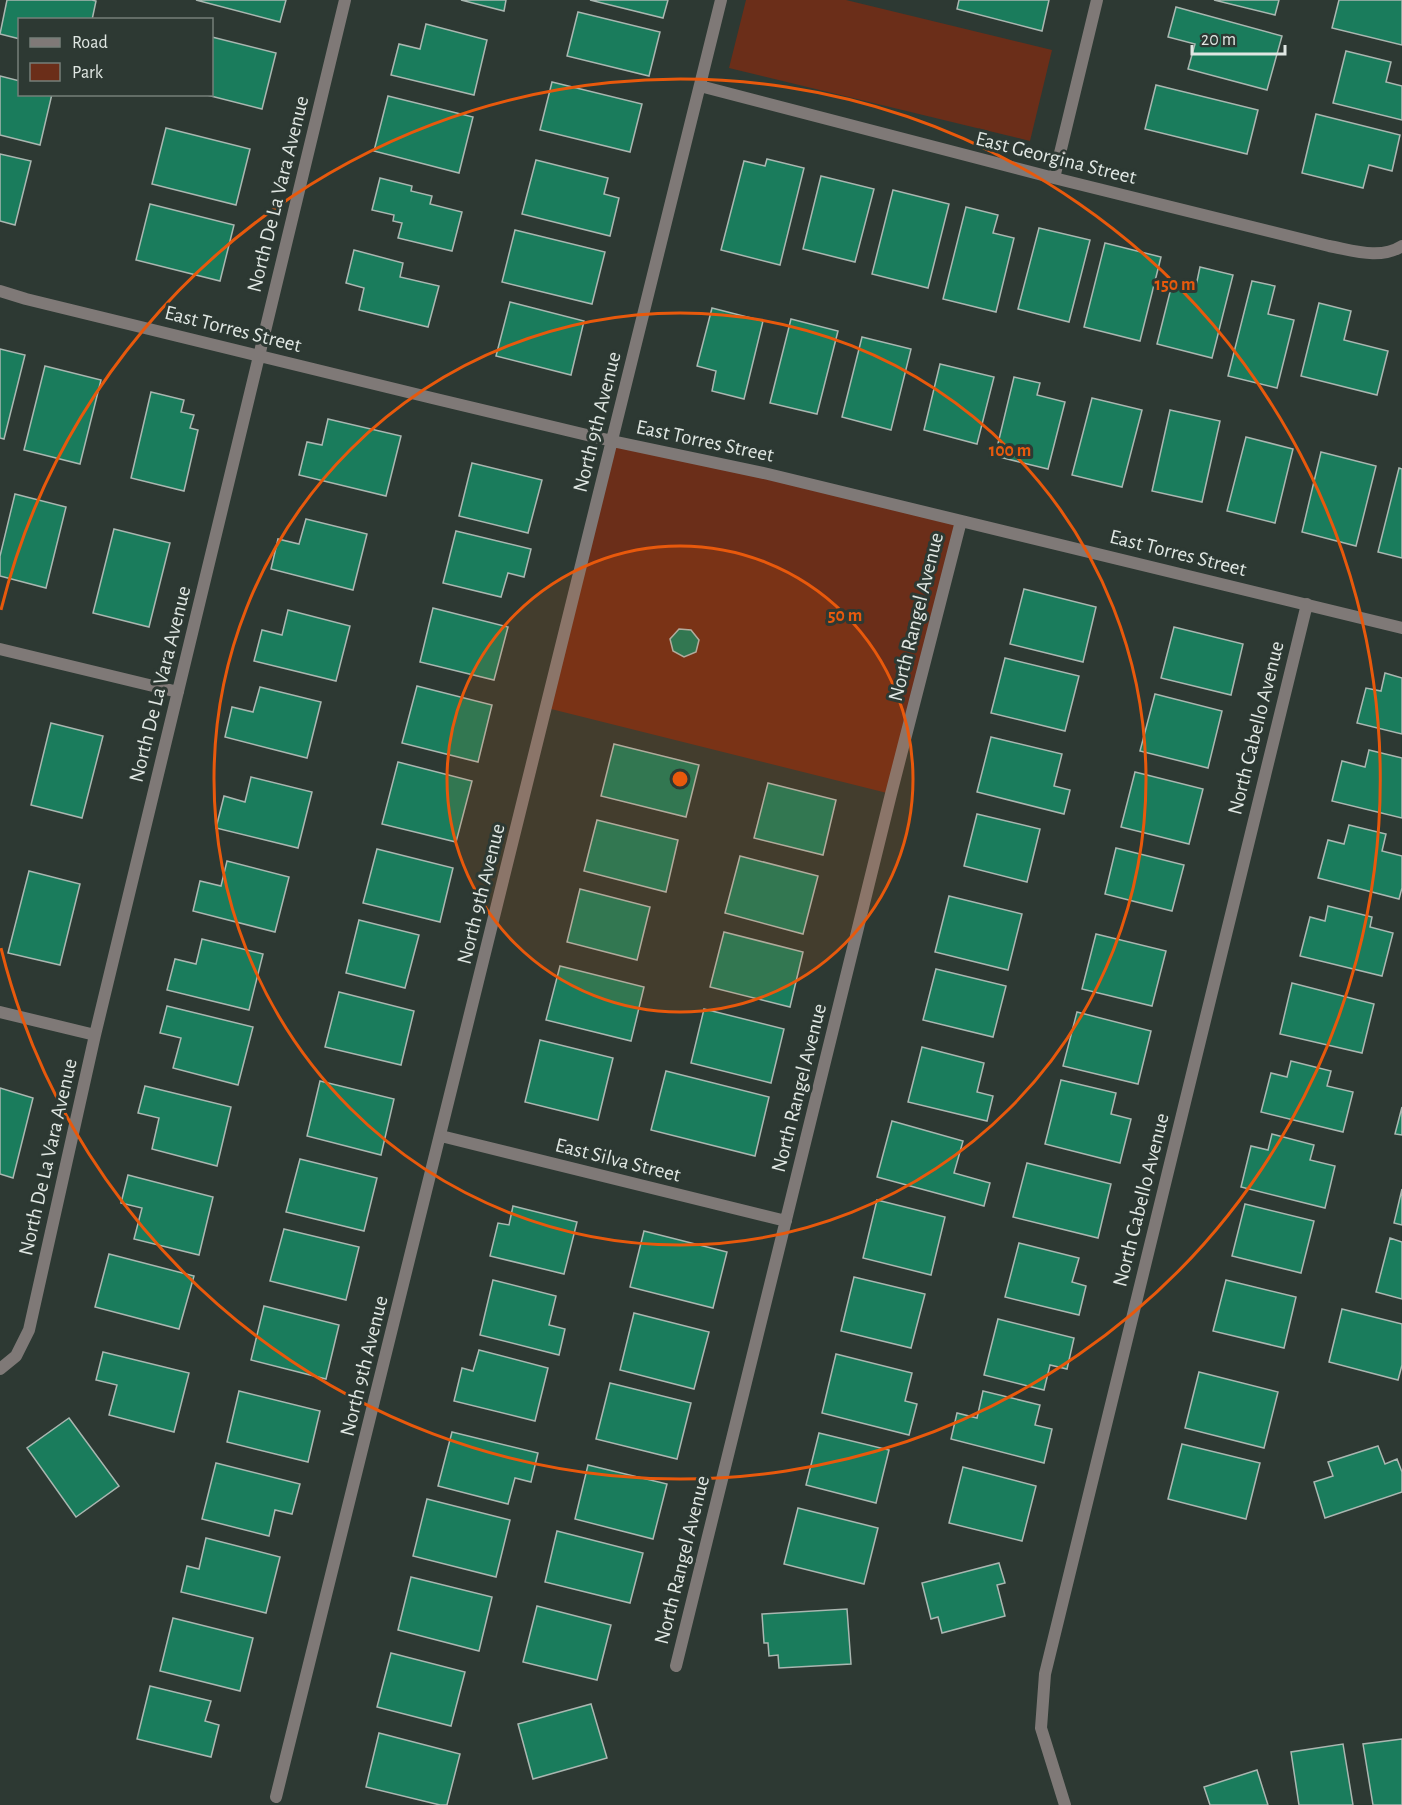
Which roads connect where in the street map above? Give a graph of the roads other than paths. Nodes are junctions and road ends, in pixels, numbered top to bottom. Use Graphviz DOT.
graph roads {
  1 [pos="345,0"];
  2 [pos="721,0"];
  3 [pos="1097,0"];
  4 [pos="700,86"];
  5 [pos="1054,178"];
  6 [pos="1402,246"];
  7 [pos="0,291"];
  8 [pos="260,355"];
  9 [pos="612,441"];
  10 [pos="961,520"];
  11 [pos="1307,604"];
  12 [pos="1402,628"];
  13 [pos="0,649"];
  14 [pos="178,692"];
  15 [pos="0,1012"];
  16 [pos="95,1035"];
  17 [pos="441,1136"];
  18 [pos="786,1221"];
  19 [pos="0,1369"];
  20 [pos="676,1666"];
  21 [pos="276,1797"];
  22 [pos="1065,1805"];
  1 -- 8 [label="street, North De La Vara Avenue"];
  2 -- 4 [label="street, North 9th Avenue"];
  3 -- 5 [label="street"];
  4 -- 5 [label="street, East Georgina Street"];
  4 -- 9 [label="street, North 9th Avenue"];
  5 -- 6 [label="street, East Georgina Street"];
  7 -- 8 [label="street, East Torres Street"];
  8 -- 9 [label="street, East Torres Street"];
  8 -- 14 [label="street, North De La Vara Avenue"];
  9 -- 10 [label="street, East Torres Street"];
  9 -- 17 [label="street, North 9th Avenue"];
  10 -- 11 [label="street, East Torres Street"];
  10 -- 18 [label="street, North Rangel Avenue"];
  11 -- 12 [label="street, East Torres Street"];
  11 -- 22 [label="street, North Cabello Avenue"];
  13 -- 14 [label="street"];
  14 -- 16 [label="street, North De La Vara Avenue"];
  15 -- 16 [label="street"];
  16 -- 19 [label="street, North De La Vara Avenue"];
  17 -- 18 [label="street, East Silva Street"];
  17 -- 21 [label="street, North 9th Avenue"];
  18 -- 20 [label="street, North Rangel Avenue"];
}
